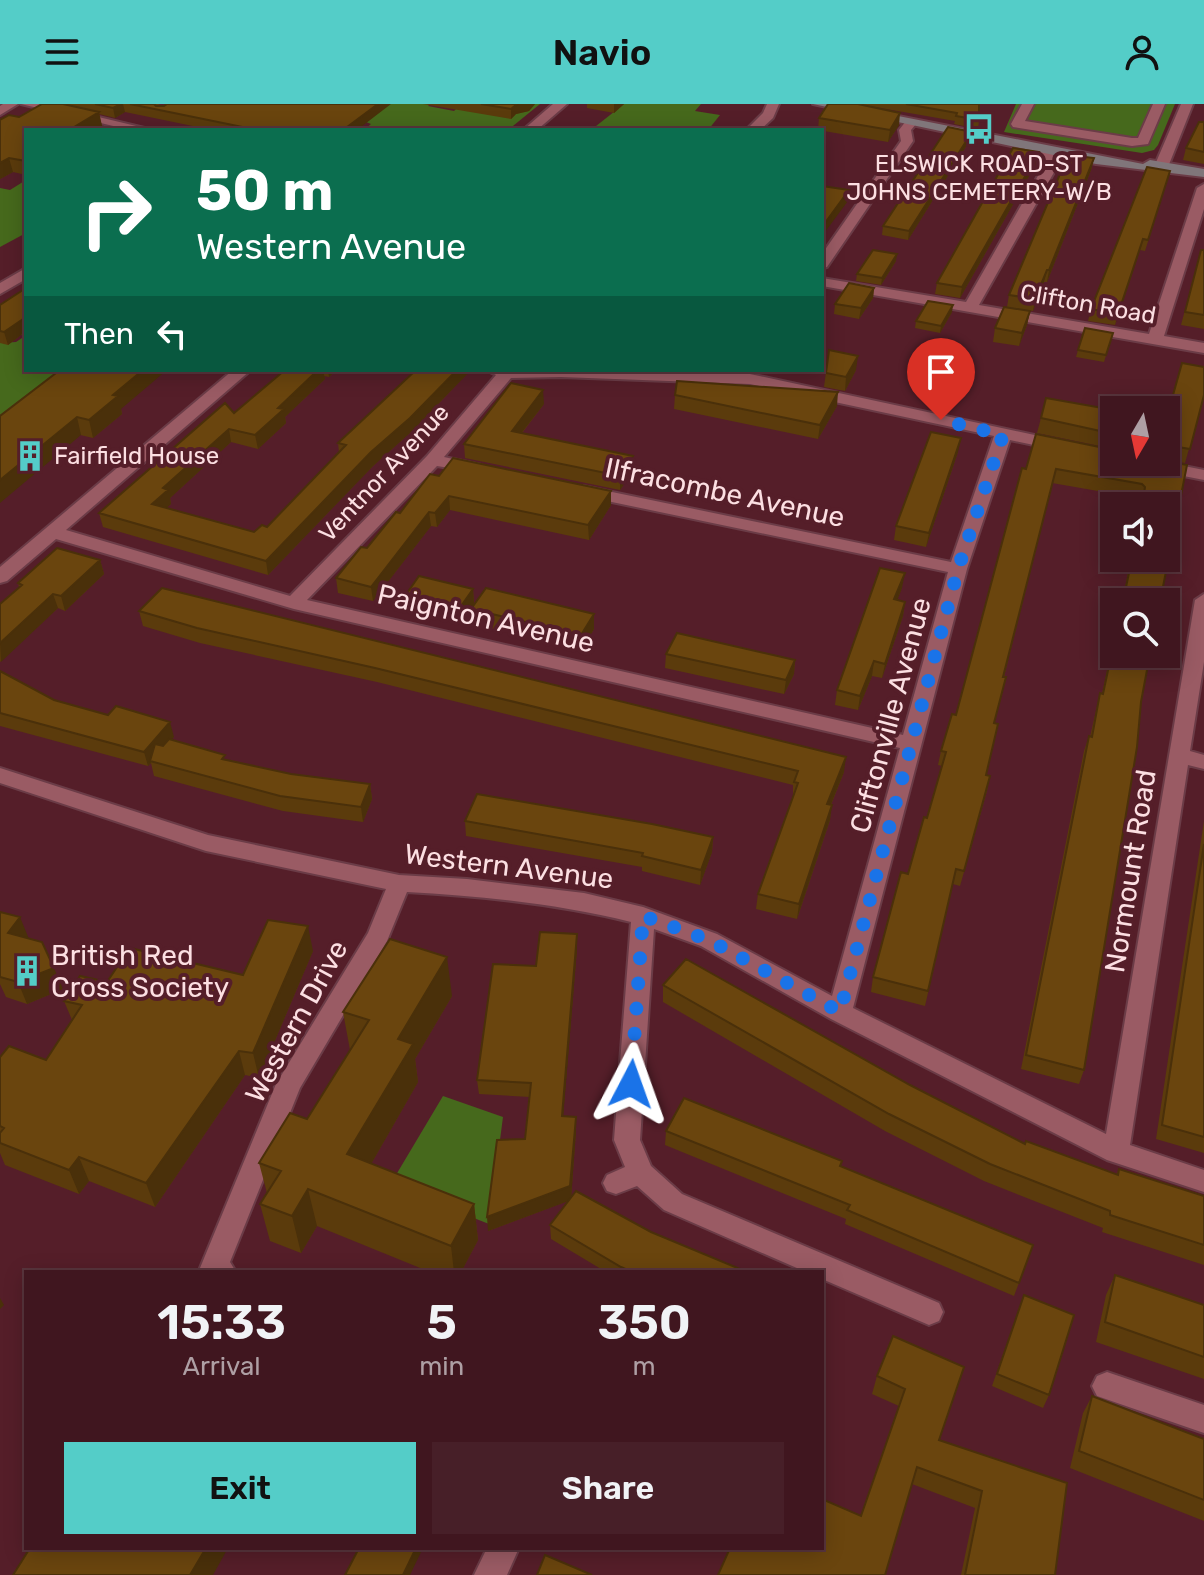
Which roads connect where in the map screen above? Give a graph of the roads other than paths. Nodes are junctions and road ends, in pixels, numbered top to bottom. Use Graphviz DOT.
graph roads {
  1 [pos="12,104"];
  2 [pos="27,104"];
  3 [pos="561,104"];
  4 [pos="773,104"];
  5 [pos="819,104"];
  6 [pos="1028,104"];
  7 [pos="1159,104"];
  8 [pos="1187,104"];
  9 [pos="0,111"];
  10 [pos="156,113"];
  11 [pos="133,127"];
  12 [pos="908,127"];
  13 [pos="138,128"];
  14 [pos="531,128"];
  15 [pos="754,128"];
  16 [pos="1047,153"];
  17 [pos="1161,167"];
  18 [pos="1204,173"];
  19 [pos="1204,188"];
  20 [pos="824,261"];
  21 [pos="24,273"];
  22 [pos="824,282"];
  23 [pos="0,290"];
  24 [pos="970,308"];
  25 [pos="1155,340"];
  26 [pos="1204,348"];
  27 [pos="241,372"];
  28 [pos="500,372"];
  29 [pos="1003,435"];
  30 [pos="1100,454"];
  31 [pos="433,460"];
  32 [pos="1180,470"];
  33 [pos="495,473"];
  34 [pos="1204,475"];
  35 [pos="572,489"];
  36 [pos="52,532"];
  37 [pos="958,569"];
  38 [pos="0,577"];
  39 [pos="1204,600"];
  40 [pos="294,603"];
  41 [pos="911,744"];
  42 [pos="1179,755"];
  43 [pos="1204,762"];
  44 [pos="0,775"];
  45 [pos="399,883"];
  46 [pos="643,916"];
  47 [pos="840,1012"];
  48 [pos="1116,1152"];
  49 [pos="641,1173"];
  50 [pos="1204,1181"];
  51 [pos="616,1183"];
  52 [pos="218,1270"];
  53 [pos="929,1312"];
  54 [pos="1107,1386"];
  55 [pos="1204,1419"];
  56 [pos="502,1550"];
  57 [pos="490,1575"];
  1 -- 9 [label="street"];
  2 -- 11 [label="street"];
  3 -- 14 [label="street"];
  4 -- 15 [label="street"];
  5 -- 12 [label="main road"];
  6 -- 7 [label="street"];
  8 -- 17 [label="street"];
  10 -- 11 [label="street"];
  11 -- 13 [label="street"];
  12 -- 16 [label="main road"];
  12 -- 20 [label="street"];
  16 -- 17 [label="main road"];
  16 -- 24 [label="street"];
  17 -- 18 [label="main road"];
  19 -- 25 [label="street"];
  21 -- 23 [label="street"];
  22 -- 24 [label="street, Clifton Road"];
  24 -- 25 [label="street, Clifton Road"];
  25 -- 26 [label="street, Clifton Road"];
  27 -- 36 [label="street"];
  28 -- 29 [label="street"];
  28 -- 31 [label="street, Ventnor Avenue"];
  29 -- 30 [label="street"];
  29 -- 37 [label="street, Cliftonville Avenue"];
  31 -- 33 [label="street"];
  31 -- 40 [label="street, Ventnor Avenue"];
  32 -- 34 [label="street"];
  35 -- 37 [label="street, Ilfracombe Avenue"];
  36 -- 38 [label="street"];
  36 -- 40 [label="street, Paignton Avenue"];
  37 -- 41 [label="street, Cliftonville Avenue"];
  39 -- 42 [label="street, Normount Road"];
  40 -- 41 [label="street, Paignton Avenue"];
  41 -- 47 [label="street, Cliftonville Avenue"];
  42 -- 43 [label="street"];
  42 -- 48 [label="street, Normount Road"];
  44 -- 45 [label="street, Western Avenue"];
  45 -- 46 [label="street, Western Avenue"];
  45 -- 52 [label="street, Western Drive"];
  46 -- 47 [label="street, Western Avenue"];
  46 -- 49 [label="street"];
  47 -- 48 [label="street, Western Avenue"];
  48 -- 50 [label="street, Western Avenue"];
  49 -- 51 [label="street"];
  49 -- 53 [label="street"];
  54 -- 55 [label="street"];
  56 -- 57 [label="street"];
}
